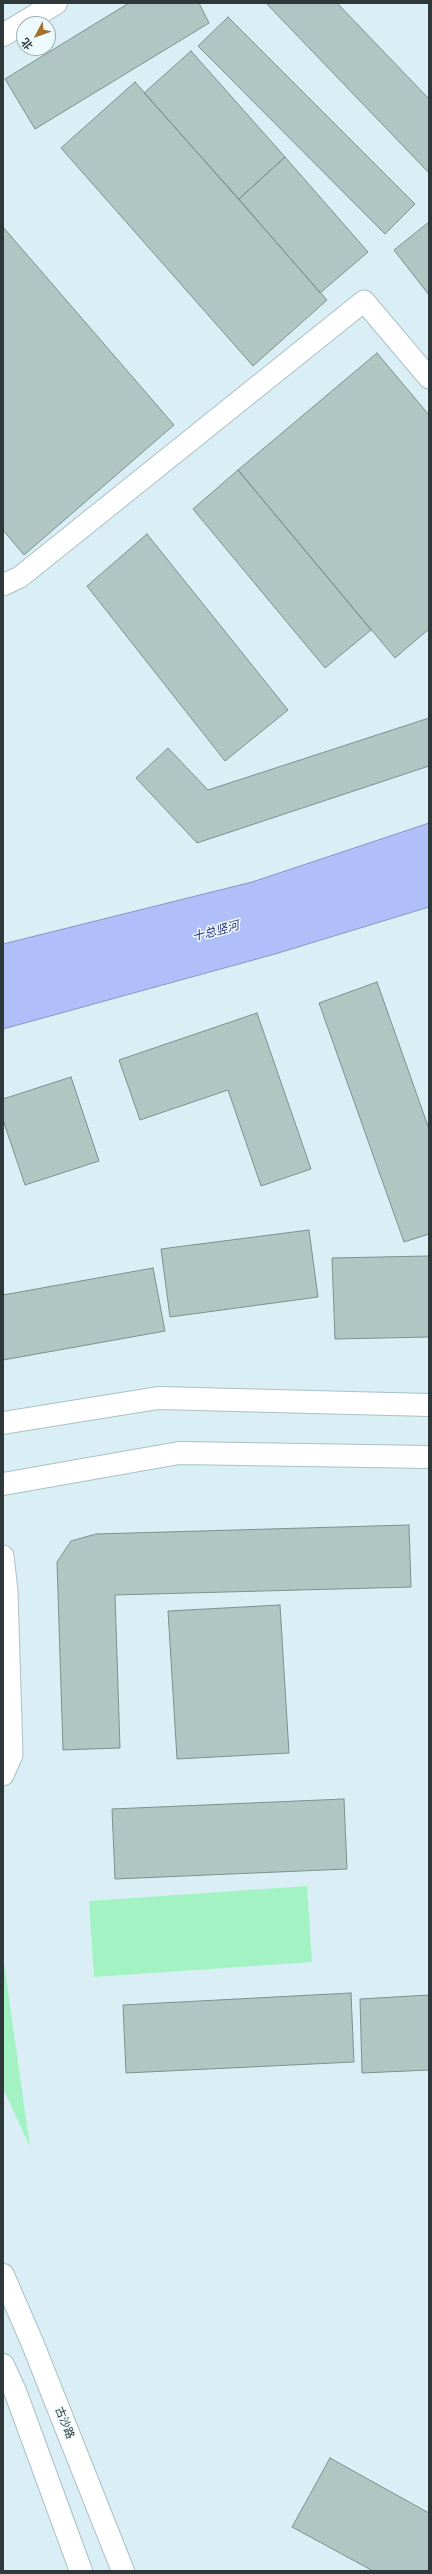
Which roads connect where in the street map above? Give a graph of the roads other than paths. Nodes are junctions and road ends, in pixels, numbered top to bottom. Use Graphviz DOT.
graph roads {
  1 [pos="56,3"];
  2 [pos="3,35"];
  3 [pos="429,378"];
  4 [pos="3,585"];
  5 [pos="429,1405"];
  6 [pos="3,1423"];
  7 [pos="429,1457"];
  8 [pos="3,1484"];
  9 [pos="3,1556"];
  10 [pos="3,1775"];
  11 [pos="3,2275"];
  12 [pos="3,2365"];
  13 [pos="81,2571"];
  14 [pos="123,2571"];
  1 -- 2 [label="main road"];
  3 -- 4 [label="lane"];
  5 -- 6 [label="main road"];
  7 -- 8 [label="main road"];
  9 -- 10 [label="lane"];
  11 -- 14 [label="main road, 古沙路"];
  12 -- 13 [label="main road"];
}
